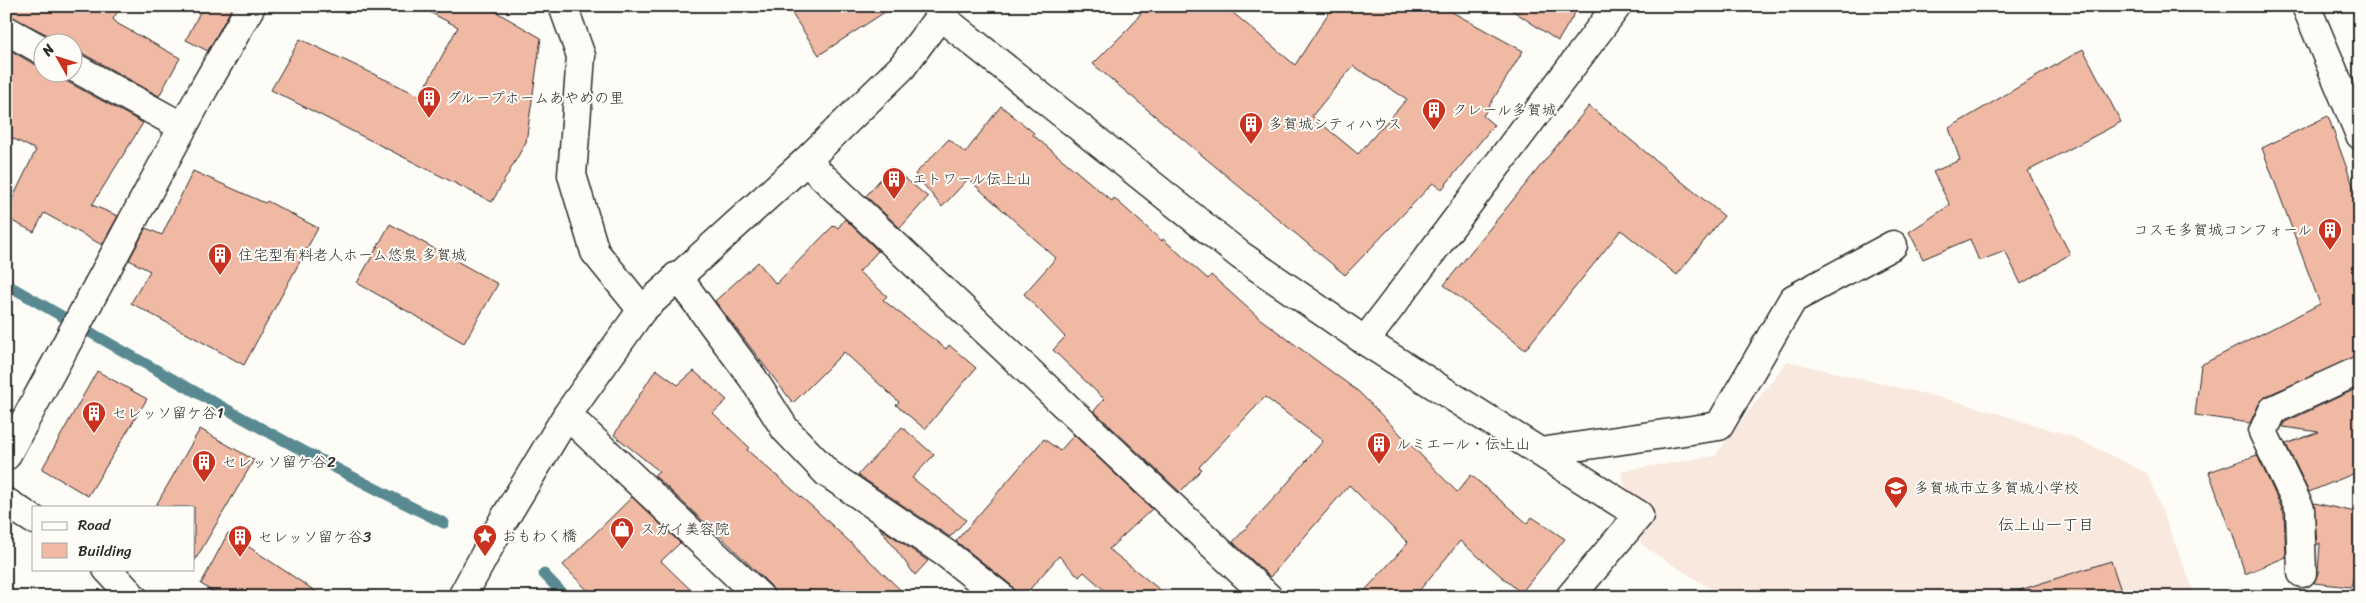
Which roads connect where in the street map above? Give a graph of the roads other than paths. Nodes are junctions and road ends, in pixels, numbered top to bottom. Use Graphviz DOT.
graph roads {
  1 [pos="252,6"];
  2 [pos="563,6"];
  3 [pos="1617,6"];
  4 [pos="2306,6"];
  5 [pos="942,11"];
  6 [pos="6,30"];
  7 [pos="32,44"];
  8 [pos="82,71"];
  9 [pos="183,127"];
  10 [pos="2360,135"];
  11 [pos="806,161"];
  12 [pos="1893,245"];
  13 [pos="677,276"];
  14 [pos="642,310"];
  15 [pos="1365,341"];
  16 [pos="2360,370"];
  17 [pos="567,415"];
  18 [pos="1540,452"];
  19 [pos="6,456"];
  20 [pos="6,502"];
  21 [pos="32,519"];
  22 [pos="108,570"];
  23 [pos="2302,573"];
  24 [pos="463,596"];
  25 [pos="133,597"];
  26 [pos="760,597"];
  27 [pos="1000,597"];
  28 [pos="1268,597"];
  29 [pos="1570,597"];
  1 -- 9 [label="street"];
  2 -- 14 [label="street"];
  3 -- 15 [label="street"];
  4 -- 10 [label="street"];
  5 -- 11 [label="street"];
  5 -- 15 [label="street"];
  6 -- 7 [label="street"];
  8 -- 9 [label="street"];
  9 -- 19 [label="street"];
  11 -- 13 [label="street"];
  11 -- 28 [label="street"];
  12 -- 18 [label="street"];
  13 -- 14 [label="street"];
  13 -- 27 [label="street"];
  14 -- 17 [label="street"];
  15 -- 18 [label="street"];
  16 -- 23 [label="street"];
  17 -- 24 [label="street"];
  17 -- 26 [label="street"];
  18 -- 29 [label="street"];
  20 -- 21 [label="street"];
  22 -- 25 [label="street"];
}
